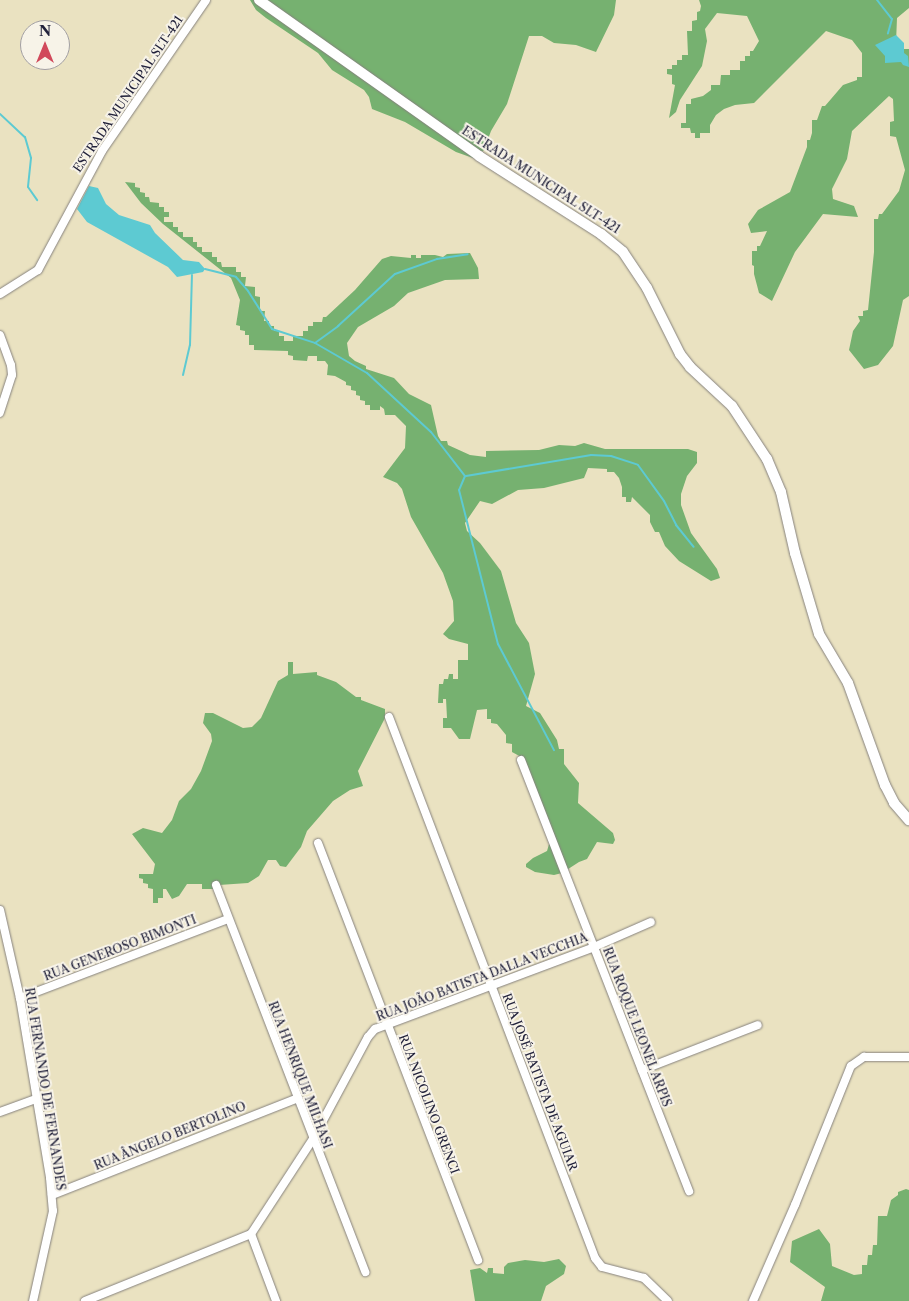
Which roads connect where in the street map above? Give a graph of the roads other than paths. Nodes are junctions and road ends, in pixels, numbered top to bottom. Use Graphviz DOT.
graph roads {
  1 [pos="206,0"];
  2 [pos="259,0"];
  3 [pos="0,294"];
  4 [pos="0,335"];
  5 [pos="0,413"];
  6 [pos="389,717"];
  7 [pos="521,760"];
  8 [pos="909,820"];
  9 [pos="318,843"];
  10 [pos="216,884"];
  11 [pos="0,910"];
  12 [pos="228,919"];
  13 [pos="651,922"];
  14 [pos="594,947"];
  15 [pos="490,985"];
  16 [pos="20,998"];
  17 [pos="386,1025"];
  18 [pos="758,1025"];
  19 [pos="909,1057"];
  20 [pos="642,1070"];
  21 [pos="298,1098"];
  22 [pos="36,1099"];
  23 [pos="0,1112"];
  24 [pos="313,1139"];
  25 [pos="689,1191"];
  26 [pos="52,1195"];
  27 [pos="251,1234"];
  28 [pos="478,1260"];
  29 [pos="365,1272"];
  30 [pos="33,1301"];
  31 [pos="85,1301"];
  32 [pos="276,1301"];
  33 [pos="668,1301"];
  34 [pos="753,1301"];
  1 -- 3 [label="street, ESTRADA MUNICIPAL SLT-421"];
  2 -- 8 [label="street, ESTRADA MUNICIPAL SLT-421"];
  4 -- 5 [label="street"];
  6 -- 15 [label="street, RUA JOSÉ BATISTA DE AGUIAR"];
  7 -- 14 [label="street, RUA ROQUE LEONEL ARPIS"];
  9 -- 17 [label="street, RUA NICOLINO GRENCI"];
  10 -- 12 [label="street, RUA HENRIQUE MILHASI"];
  11 -- 16 [label="street, RUA FERNANDO DE FERNANDES"];
  12 -- 16 [label="street, RUA GENEROSO BIMONTI"];
  12 -- 21 [label="street, RUA HENRIQUE MILHASI"];
  13 -- 14 [label="street, RUA JOÃO BATISTA DALLA VECCHIA"];
  14 -- 15 [label="street, RUA JOÃO BATISTA DALLA VECCHIA"];
  14 -- 20 [label="street, RUA ROQUE LEONEL ARPIS"];
  15 -- 17 [label="street, RUA JOÃO BATISTA DALLA VECCHIA"];
  15 -- 33 [label="street, RUA JOSÉ BATISTA DE AGUIAR"];
  16 -- 22 [label="street, RUA FERNANDO DE FERNANDES"];
  17 -- 24 [label="street, RUA JOÃO BATISTA DALLA VECCHIA"];
  17 -- 28 [label="street, RUA NICOLINO GRENCI"];
  18 -- 20 [label="street"];
  19 -- 34 [label="street"];
  20 -- 25 [label="street, RUA ROQUE LEONEL ARPIS"];
  21 -- 24 [label="street, RUA HENRIQUE MILHASI"];
  21 -- 26 [label="street, RUA ÂNGELO BERTOLINO"];
  22 -- 23 [label="street"];
  22 -- 26 [label="street, RUA FERNANDO DE FERNANDES"];
  24 -- 27 [label="street, RUA JOÃO BATISTA DALLA VECCHIA"];
  24 -- 29 [label="street, RUA HENRIQUE MILHASI"];
  26 -- 30 [label="street, RUA FERNANDO DE FERNANDES"];
  27 -- 31 [label="street"];
  27 -- 32 [label="street"];
}
